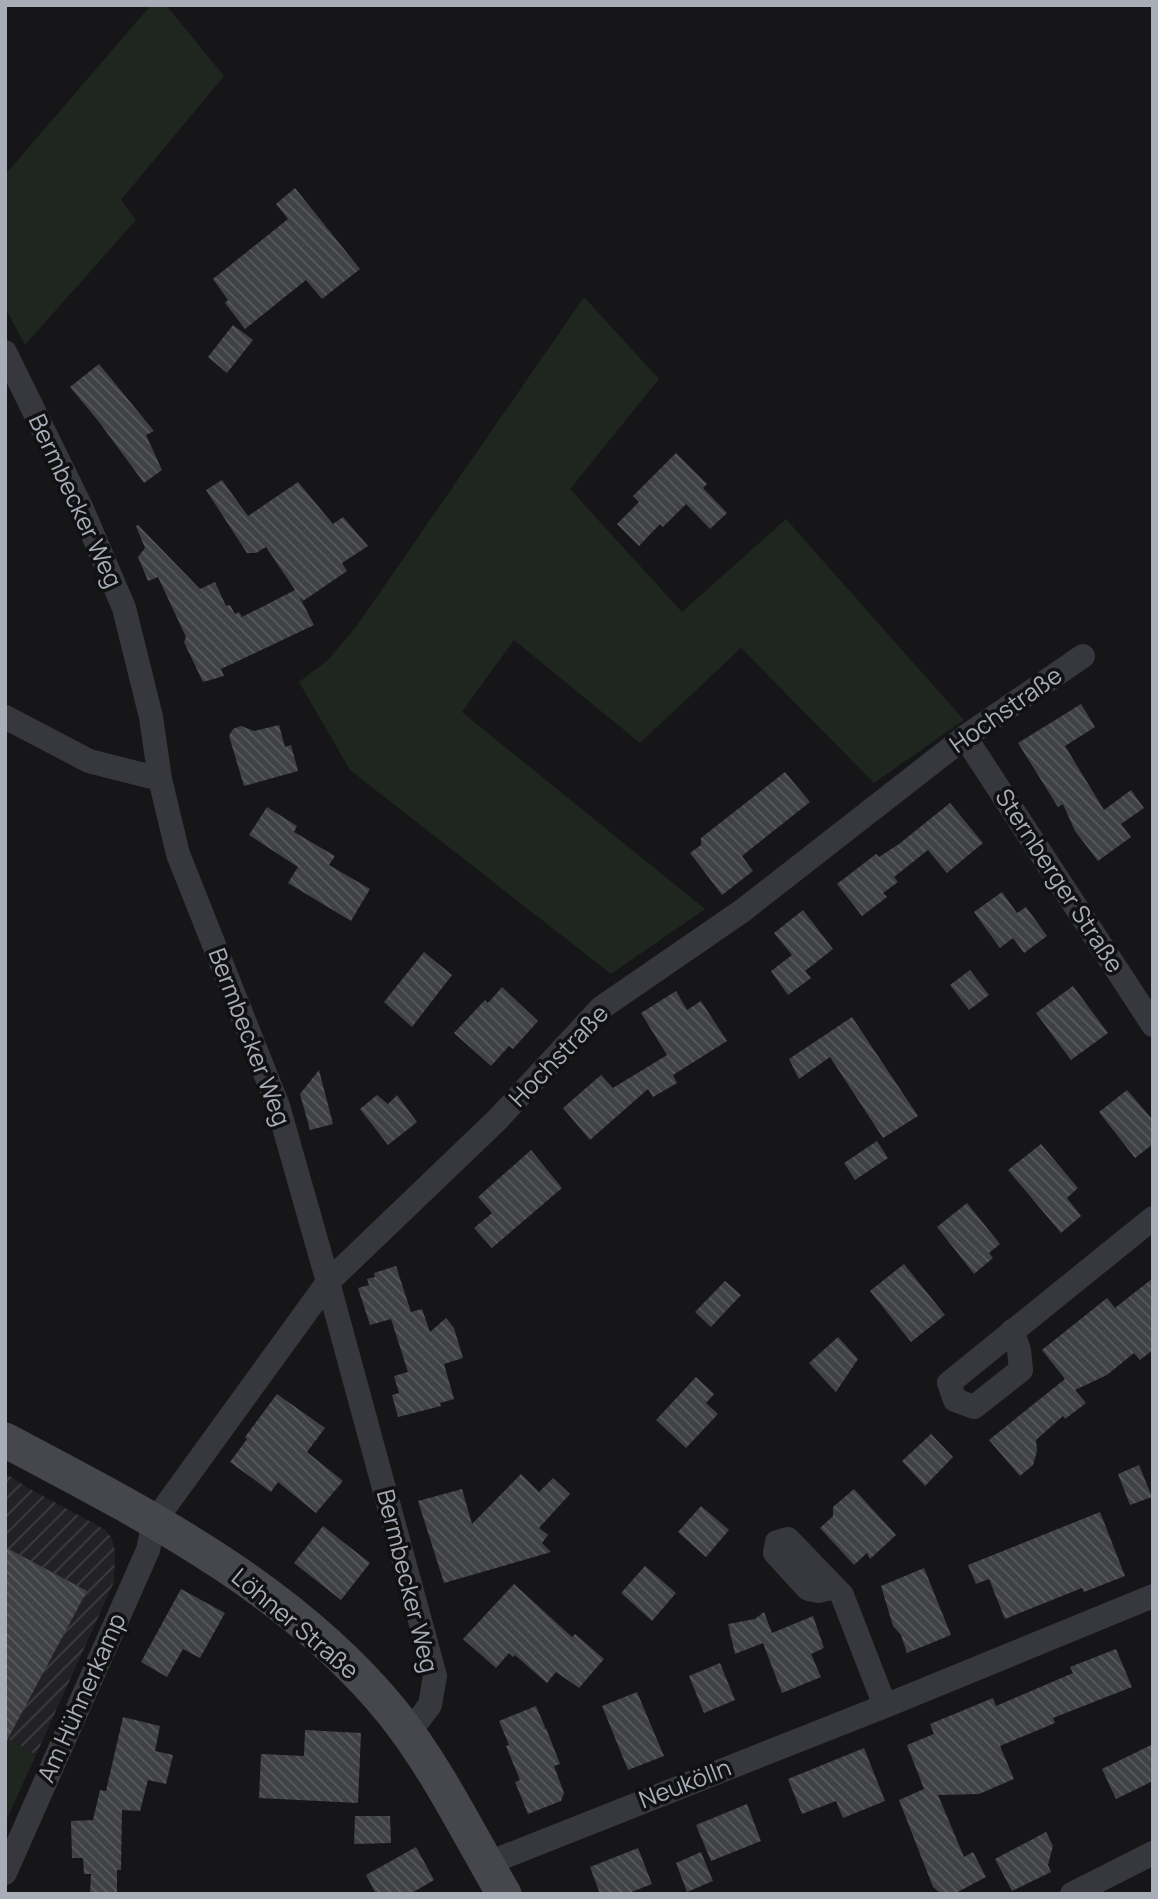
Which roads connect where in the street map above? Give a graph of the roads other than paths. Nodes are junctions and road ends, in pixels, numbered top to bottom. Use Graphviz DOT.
graph roads {
  1 [pos="5,352"];
  2 [pos="1083,656"];
  3 [pos="5,717"];
  4 [pos="965,737"];
  5 [pos="160,779"];
  6 [pos="1153,1025"];
  7 [pos="1153,1218"];
  8 [pos="328,1282"];
  9 [pos="1013,1331"];
  10 [pos="5,1440"];
  11 [pos="154,1522"];
  12 [pos="834,1587"];
  13 [pos="1153,1596"];
  14 [pos="885,1706"];
  15 [pos="408,1734"];
  16 [pos="1153,1853"];
  17 [pos="486,1864"];
  18 [pos="5,1873"];
  19 [pos="504,1894"];
  20 [pos="1072,1894"];
  1 -- 5 [label="street, Bermbecker Weg"];
  2 -- 4 [label="street, Hochstraße"];
  3 -- 5 [label="street"];
  4 -- 6 [label="street, Sternberger Straße"];
  4 -- 8 [label="street, Hochstraße"];
  5 -- 8 [label="street, Bermbecker Weg"];
  7 -- 9 [label="street"];
  8 -- 11 [label="street, Hochstraße"];
  8 -- 15 [label="street, Bermbecker Weg"];
  10 -- 11 [label="main road, Löhner Straße"];
  11 -- 15 [label="main road, Löhner Straße"];
  11 -- 18 [label="street, Am Hühnerkamp"];
  12 -- 14 [label="street"];
  13 -- 14 [label="street, Neukölln"];
  14 -- 17 [label="street, Neukölln"];
  15 -- 17 [label="main road, Löhner Straße"];
  16 -- 20 [label="street"];
  17 -- 19 [label="main road, Löhner Straße"];
}
